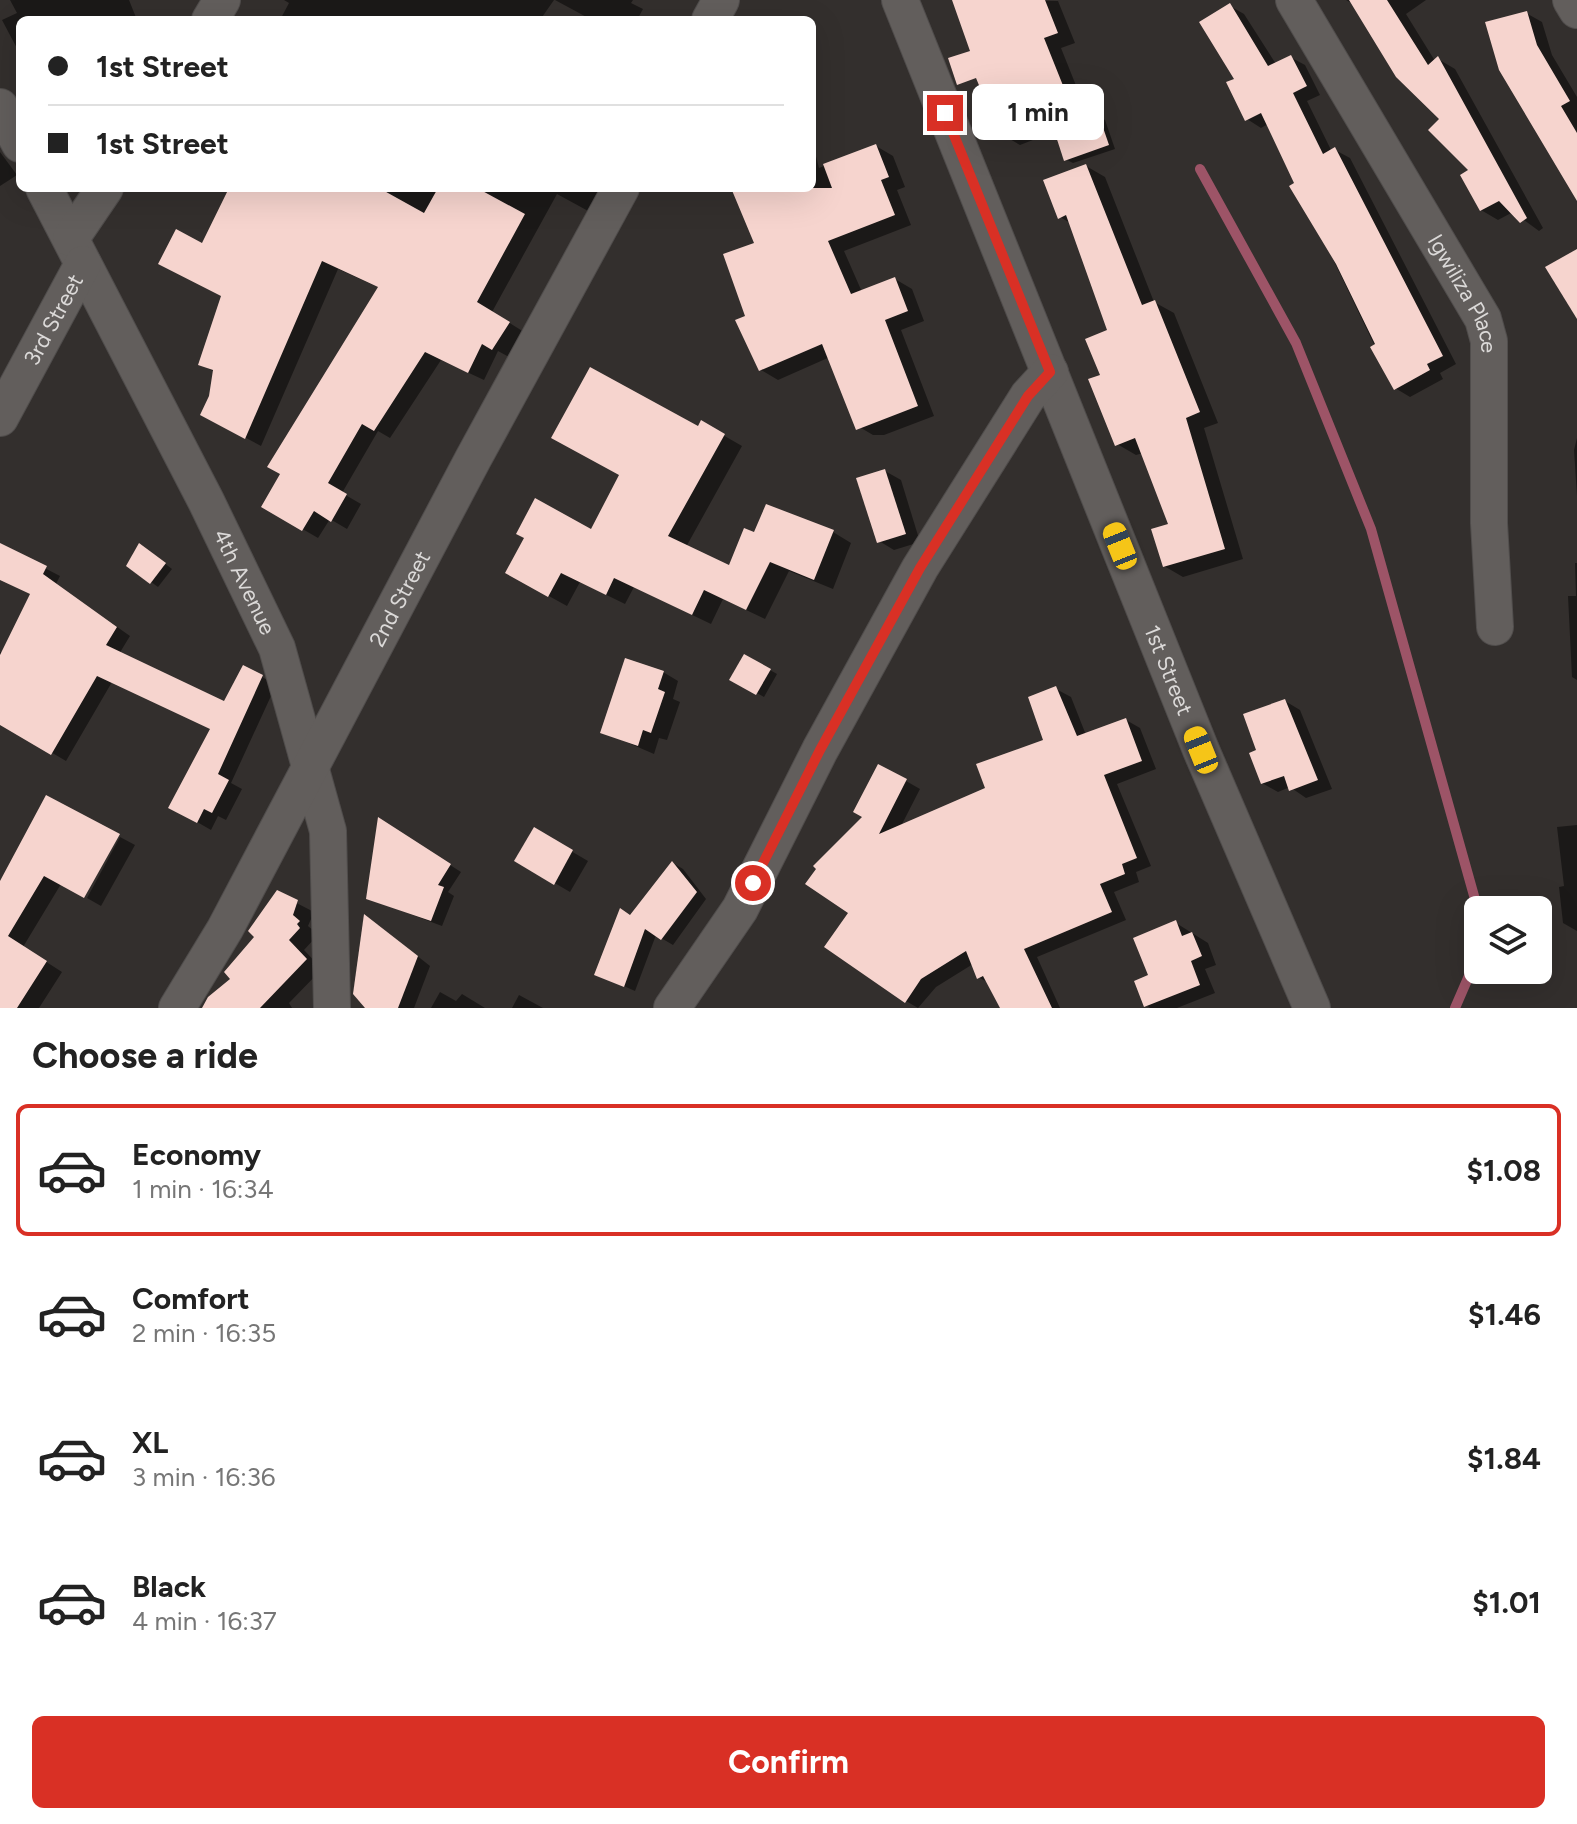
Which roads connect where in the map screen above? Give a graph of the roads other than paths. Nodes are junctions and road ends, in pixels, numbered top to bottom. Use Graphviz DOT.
graph roads {
  1 [pos="900,0"];
  2 [pos="1294,0"];
  3 [pos="1571,0"];
  4 [pos="1577,10"];
  5 [pos="0,107"];
  6 [pos="16,137"];
  7 [pos="46,192"];
  8 [pos="103,192"];
  9 [pos="619,192"];
  10 [pos="77,251"];
  11 [pos="1050,372"];
  12 [pos="0,418"];
  13 [pos="1495,627"];
  14 [pos="311,768"];
  15 [pos="177,1008"];
  16 [pos="332,1008"];
  17 [pos="672,1008"];
  18 [pos="1312,1008"];
  1 -- 11 [label="street, 1st Street"];
  2 -- 13 [label="street, Igwiliza Place"];
  3 -- 4 [label="street"];
  5 -- 6 [label="street"];
  7 -- 10 [label="street, 4th Avenue"];
  8 -- 10 [label="street, 3rd Street"];
  9 -- 14 [label="street, 2nd Street"];
  10 -- 12 [label="street, 3rd Street"];
  10 -- 14 [label="street, 4th Avenue"];
  11 -- 17 [label="street"];
  11 -- 18 [label="street, 1st Street"];
  14 -- 15 [label="street, 2nd Street"];
  14 -- 16 [label="street, 4th Avenue"];
}
